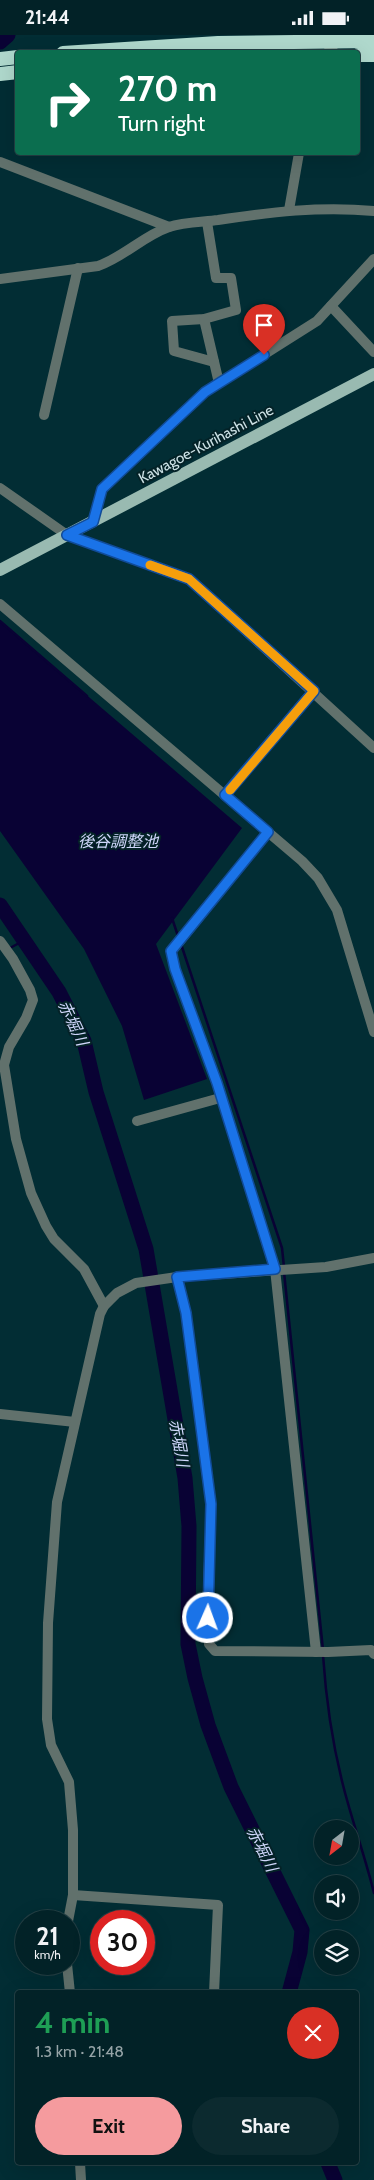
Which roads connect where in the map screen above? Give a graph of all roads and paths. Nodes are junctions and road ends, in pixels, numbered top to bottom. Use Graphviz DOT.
graph roads {
  1 [pos="343,35"];
  2 [pos="374,41"];
  3 [pos="110,50"];
  4 [pos="330,50"];
  5 [pos="360,55"];
  6 [pos="374,55"];
  7 [pos="15,57"];
  8 [pos="0,59"];
  9 [pos="15,72"];
  10 [pos="0,74"];
  11 [pos="299,155"];
  12 [pos="0,162"];
  13 [pos="289,209"];
  14 [pos="374,211"];
  15 [pos="207,221"];
  16 [pos="169,227"];
  17 [pos="374,259"];
  18 [pos="78,268"];
  19 [pos="0,279"];
  20 [pos="331,306"];
  21 [pos="204,319"];
  22 [pos="374,352"];
  23 [pos="214,362"];
  24 [pos="374,374"];
  25 [pos="219,383"];
  26 [pos="44,415"];
  27 [pos="0,488"];
  28 [pos="93,522"];
  29 [pos="67,535"];
  30 [pos="0,570"];
  31 [pos="0,603"];
  32 [pos="314,691"];
  33 [pos="374,748"];
  34 [pos="225,795"];
  35 [pos="268,832"];
  36 [pos="0,941"];
  37 [pos="374,1032"];
  38 [pos="220,1097"];
  39 [pos="138,1121"];
  40 [pos="374,1257"];
  41 [pos="275,1269"];
  42 [pos="177,1277"];
  43 [pos="104,1306"];
  44 [pos="0,1415"];
  45 [pos="76,1421"];
  46 [pos="316,1651"];
  47 [pos="374,1653"];
  48 [pos="73,1895"];
  49 [pos="70,1910"];
  50 [pos="68,1975"];
  51 [pos="70,1990"];
  52 [pos="214,1990"];
  53 [pos="80,2165"];
  54 [pos="81,2180"];
  1 -- 4 [label="street"];
  2 -- 3 [label="highway, bridge"];
  5 -- 6 [label="highway"];
  7 -- 8 [label="highway"];
  9 -- 10 [label="highway"];
  11 -- 13 [label="street"];
  12 -- 16 [label="street"];
  13 -- 14 [label="street"];
  13 -- 15 [label="street"];
  15 -- 16 [label="street"];
  15 -- 21 [label="street"];
  16 -- 18 [label="street"];
  17 -- 20 [label="street"];
  18 -- 19 [label="street"];
  18 -- 26 [label="street"];
  20 -- 22 [label="street"];
  20 -- 25 [label="street"];
  21 -- 23 [label="street"];
  21 -- 23 [label="street"];
  23 -- 25 [label="street"];
  24 -- 28 [label="main road, Kawagoe-Kurihashi Line"];
  25 -- 28 [label="street"];
  27 -- 29 [label="street"];
  28 -- 29 [label="main road, Kawagoe-Kurihashi Line"];
  29 -- 30 [label="main road, Kawagoe-Kurihashi Line"];
  29 -- 32 [label="street"];
  31 -- 34 [label="street"];
  32 -- 33 [label="street"];
  32 -- 34 [label="street"];
  34 -- 35 [label="street"];
  35 -- 37 [label="street"];
  35 -- 38 [label="street"];
  36 -- 43 [label="street"];
  38 -- 39 [label="street"];
  38 -- 41 [label="street"];
  40 -- 41 [label="street"];
  41 -- 42 [label="street"];
  41 -- 46 [label="street"];
  42 -- 43 [label="street"];
  42 -- 46 [label="street"];
  43 -- 45 [label="street"];
  44 -- 45 [label="street"];
  45 -- 48 [label="street"];
  46 -- 47 [label="street"];
  48 -- 49 [label="street"];
  48 -- 52 [label="street"];
  50 -- 51 [label="street"];
  53 -- 54 [label="street"];
}
